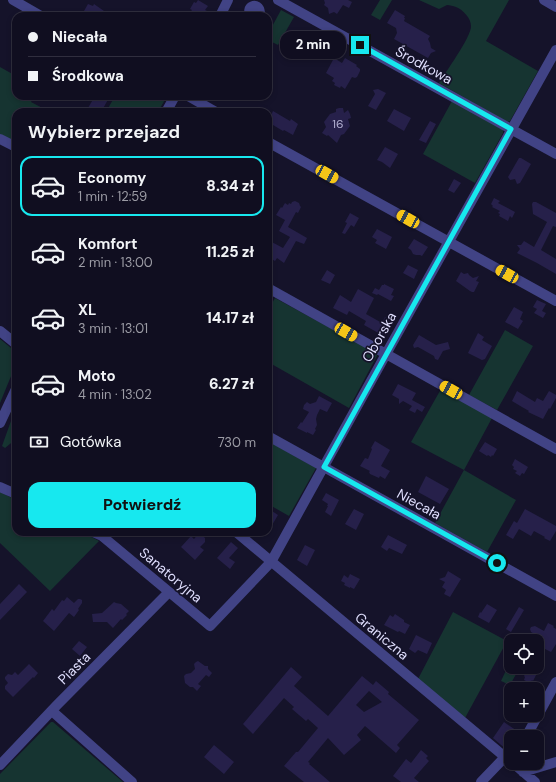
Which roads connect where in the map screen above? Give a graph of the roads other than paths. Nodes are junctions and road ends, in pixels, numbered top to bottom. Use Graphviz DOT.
graph roads {
  1 [pos="12,0"];
  2 [pos="228,0"];
  3 [pos="278,0"];
  4 [pos="544,0"];
  5 [pos="556,7"];
  6 [pos="34,12"];
  7 [pos="222,12"];
  8 [pos="556,50"];
  9 [pos="195,100"];
  10 [pos="209,108"];
  11 [pos="511,129"];
  12 [pos="0,139"];
  13 [pos="272,144"];
  14 [pos="12,145"];
  15 [pos="556,154"];
  16 [pos="449,241"];
  17 [pos="272,290"];
  18 [pos="556,301"];
  19 [pos="0,331"];
  20 [pos="12,341"];
  21 [pos="386,354"];
  22 [pos="12,398"];
  23 [pos="0,423"];
  24 [pos="272,438"];
  25 [pos="556,449"];
  26 [pos="324,467"];
  27 [pos="0,487"];
  28 [pos="12,492"];
  29 [pos="102,536"];
  30 [pos="241,536"];
  31 [pos="271,562"];
  32 [pos="169,592"];
  33 [pos="556,596"];
  34 [pos="210,626"];
  35 [pos="556,682"];
  36 [pos="52,712"];
  37 [pos="530,730"];
  38 [pos="504,756"];
  39 [pos="556,762"];
  40 [pos="0,765"];
  41 [pos="504,765"];
  42 [pos="521,770"];
  43 [pos="523,772"];
  44 [pos="132,782"];
  45 [pos="481,782"];
  46 [pos="535,782"];
  1 -- 6 [label="street"];
  2 -- 7 [label="street"];
  3 -- 11 [label="street, Środkowa"];
  4 -- 5 [label="street"];
  8 -- 11 [label="street, Oborska"];
  9 -- 10 [label="street"];
  11 -- 15 [label="street, Środkowa"];
  11 -- 16 [label="street, Oborska"];
  12 -- 14 [label="street"];
  13 -- 16 [label="street"];
  16 -- 18 [label="street"];
  16 -- 21 [label="street, Oborska"];
  17 -- 21 [label="street"];
  19 -- 20 [label="street"];
  21 -- 25 [label="street"];
  21 -- 26 [label="street, Oborska"];
  22 -- 23 [label="street"];
  24 -- 26 [label="street, Niecała"];
  26 -- 31 [label="street, Oborska"];
  26 -- 33 [label="street, Niecała"];
  27 -- 28 [label="street"];
  29 -- 32 [label="street, Sanatoryjna"];
  30 -- 31 [label="street, Graniczna"];
  31 -- 34 [label="street, Oborska"];
  31 -- 38 [label="street, Graniczna"];
  32 -- 34 [label="street, Sanatoryjna"];
  32 -- 36 [label="street, Piasta"];
  35 -- 37 [label="street"];
  36 -- 40 [label="street, Piasta"];
  36 -- 44 [label="street"];
  39 -- 43 [label="street"];
  41 -- 45 [label="street"];
  42 -- 43 [label="street, Graniczna"];
  43 -- 46 [label="street, Graniczna"];
}
